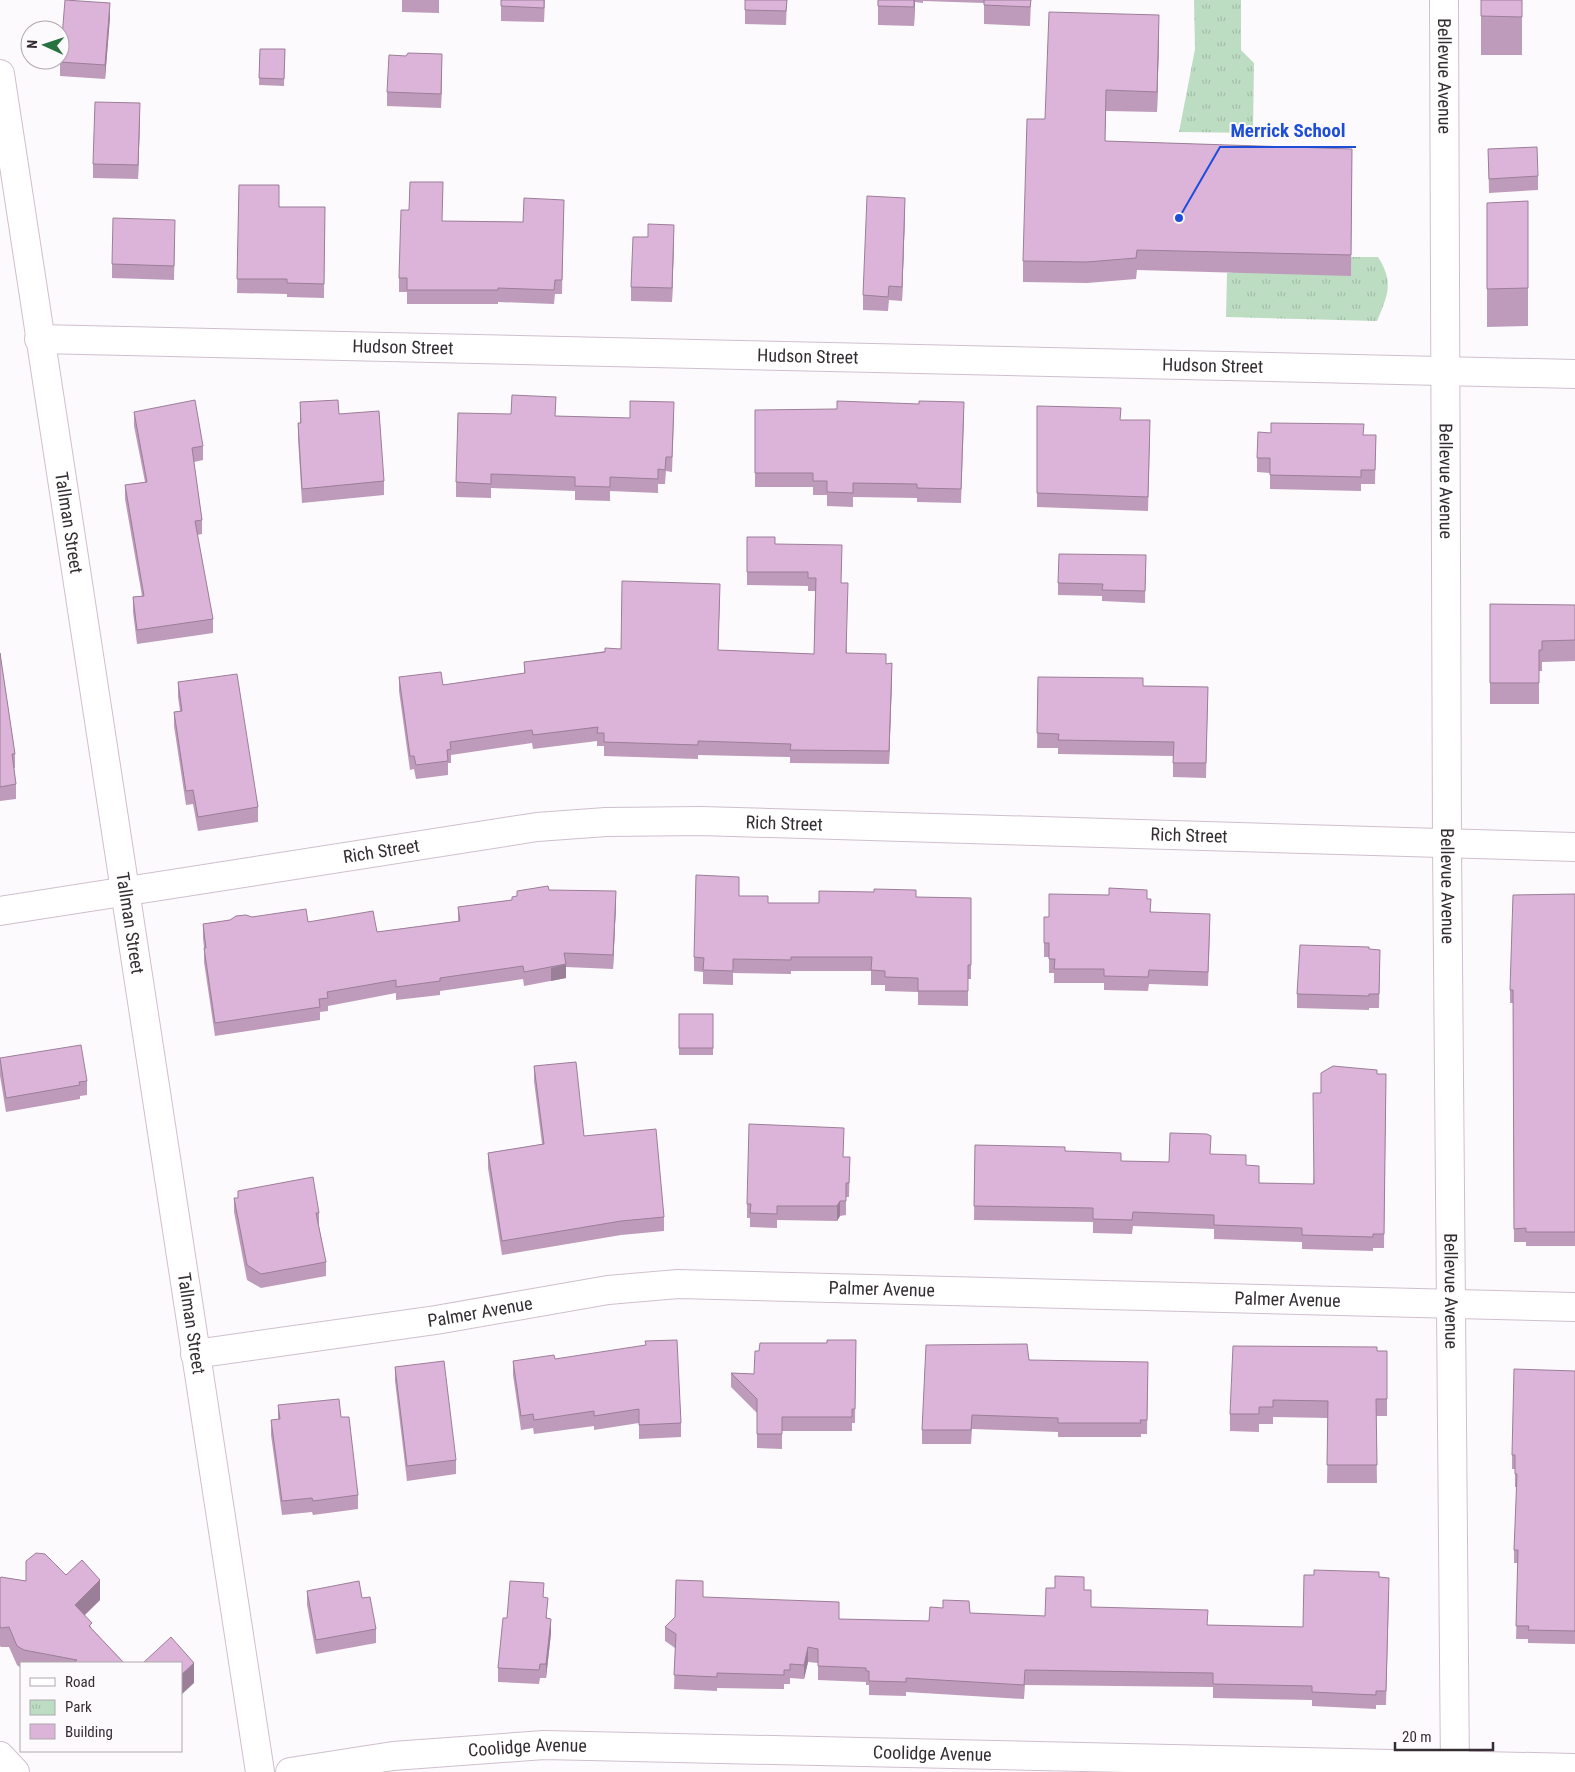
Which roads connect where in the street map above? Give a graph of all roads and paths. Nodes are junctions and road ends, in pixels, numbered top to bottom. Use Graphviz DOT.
graph roads {
  1 [pos="1444,0"];
  2 [pos="0,74"];
  3 [pos="40,340"];
  4 [pos="1446,372"];
  5 [pos="1575,374"];
  6 [pos="1448,844"];
  7 [pos="1575,847"];
  8 [pos="126,892"];
  9 [pos="0,911"];
  10 [pos="1451,1304"];
  11 [pos="1575,1307"];
  12 [pos="195,1354"];
  13 [pos="0,1756"];
  14 [pos="1575,1768"];
  15 [pos="1455,1769"];
  16 [pos="15,1772"];
  17 [pos="260,1772"];
  18 [pos="290,1772"];
  1 -- 4 [label="street, Bellevue Avenue"];
  2 -- 3 [label="street, Tallman Street"];
  3 -- 4 [label="street, Hudson Street"];
  3 -- 8 [label="street, Tallman Street"];
  4 -- 5 [label="street, Hudson Street"];
  4 -- 6 [label="street, Bellevue Avenue"];
  6 -- 7 [label="street, Rich Street"];
  6 -- 8 [label="street, Rich Street"];
  6 -- 10 [label="street, Bellevue Avenue"];
  8 -- 9 [label="street, Rich Street"];
  8 -- 12 [label="street, Tallman Street"];
  10 -- 11 [label="street, Palmer Avenue"];
  10 -- 12 [label="street, Palmer Avenue"];
  10 -- 15 [label="street, Bellevue Avenue"];
  12 -- 17 [label="street, Tallman Street"];
  13 -- 16 [label="street"];
  14 -- 15 [label="street, Coolidge Avenue"];
  15 -- 18 [label="street, Coolidge Avenue"];
}
